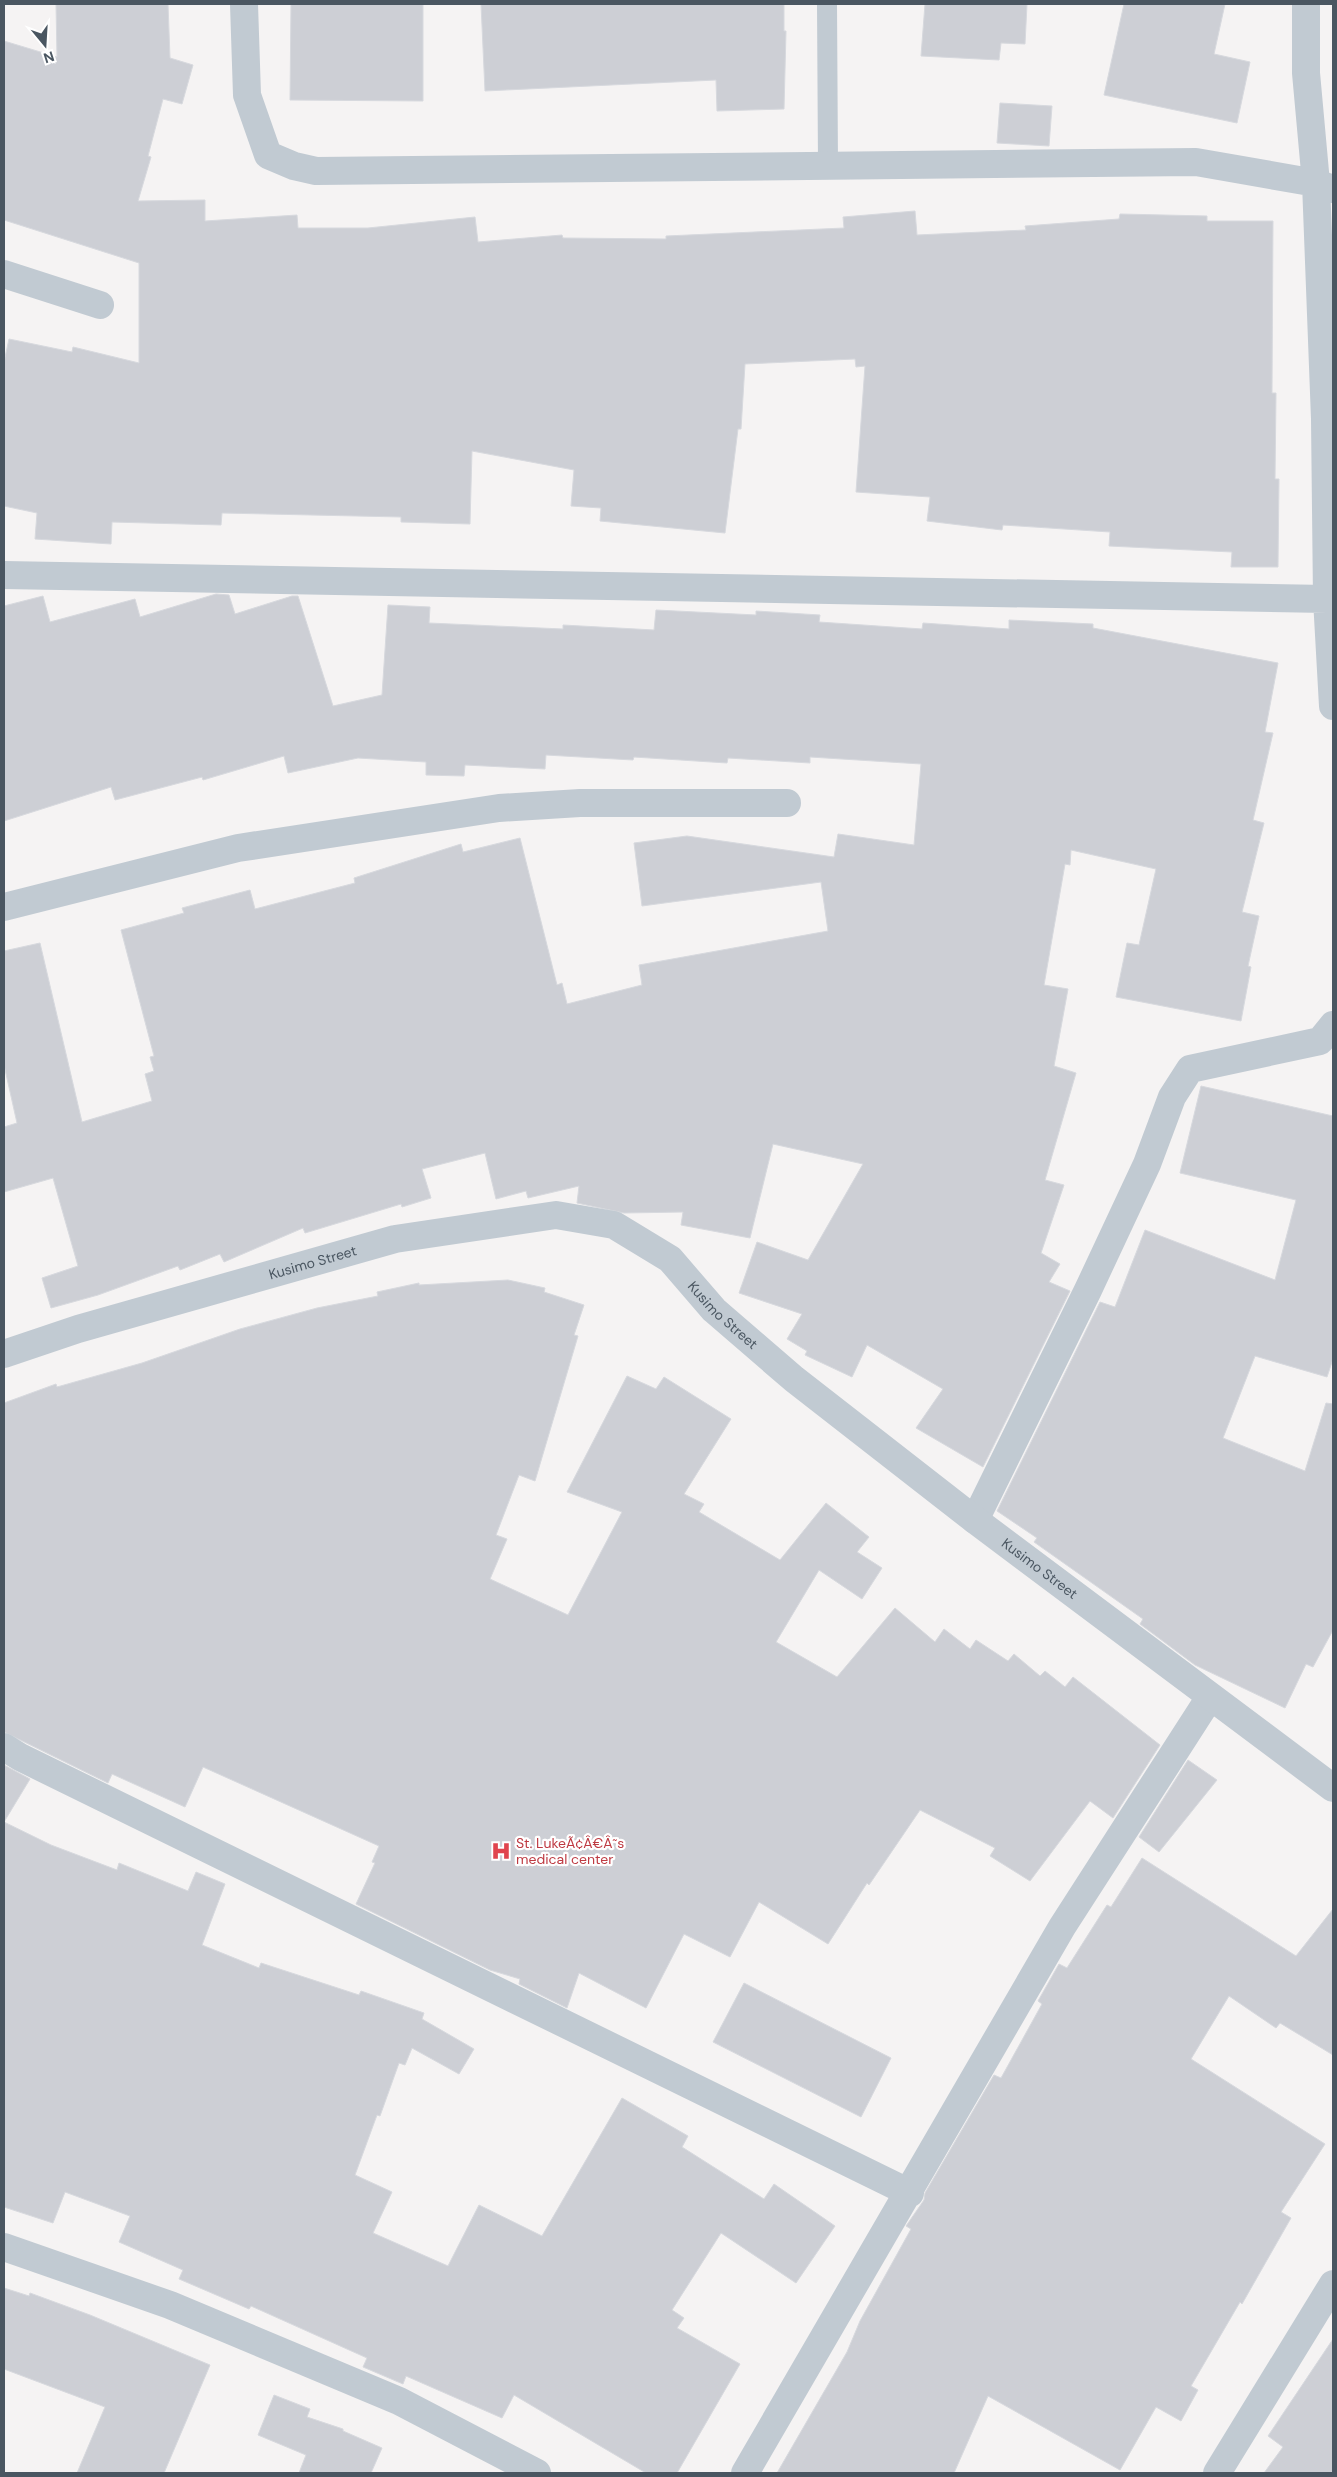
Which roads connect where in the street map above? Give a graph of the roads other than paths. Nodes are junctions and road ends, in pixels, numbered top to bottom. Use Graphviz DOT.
graph roads {
  1 [pos="244,4"];
  2 [pos="827,4"];
  3 [pos="1306,4"];
  4 [pos="828,166"];
  5 [pos="1325,186"];
  6 [pos="4,274"];
  7 [pos="100,304"];
  8 [pos="4,575"];
  9 [pos="1327,599"];
  10 [pos="1333,706"];
  11 [pos="787,803"];
  12 [pos="4,906"];
  13 [pos="1333,1026"];
  14 [pos="4,1354"];
  15 [pos="975,1520"];
  16 [pos="1210,1696"];
  17 [pos="4,1747"];
  18 [pos="1331,1780"];
  19 [pos="910,2192"];
  20 [pos="4,2247"];
  21 [pos="1333,2284"];
  22 [pos="537,2473"];
  23 [pos="745,2473"];
  24 [pos="1217,2473"];
  1 -- 4 [label="street"];
  2 -- 4 [label="lane"];
  3 -- 5 [label="street"];
  4 -- 5 [label="street"];
  5 -- 9 [label="street"];
  6 -- 7 [label="street"];
  8 -- 9 [label="street"];
  9 -- 10 [label="street"];
  11 -- 12 [label="street"];
  13 -- 15 [label="street"];
  14 -- 15 [label="street, Kusimo Street"];
  15 -- 16 [label="street, Kusimo Street"];
  16 -- 18 [label="street, Kusimo Street"];
  16 -- 19 [label="street"];
  17 -- 19 [label="street"];
  19 -- 23 [label="street"];
  20 -- 22 [label="street"];
  21 -- 24 [label="street"];
}
